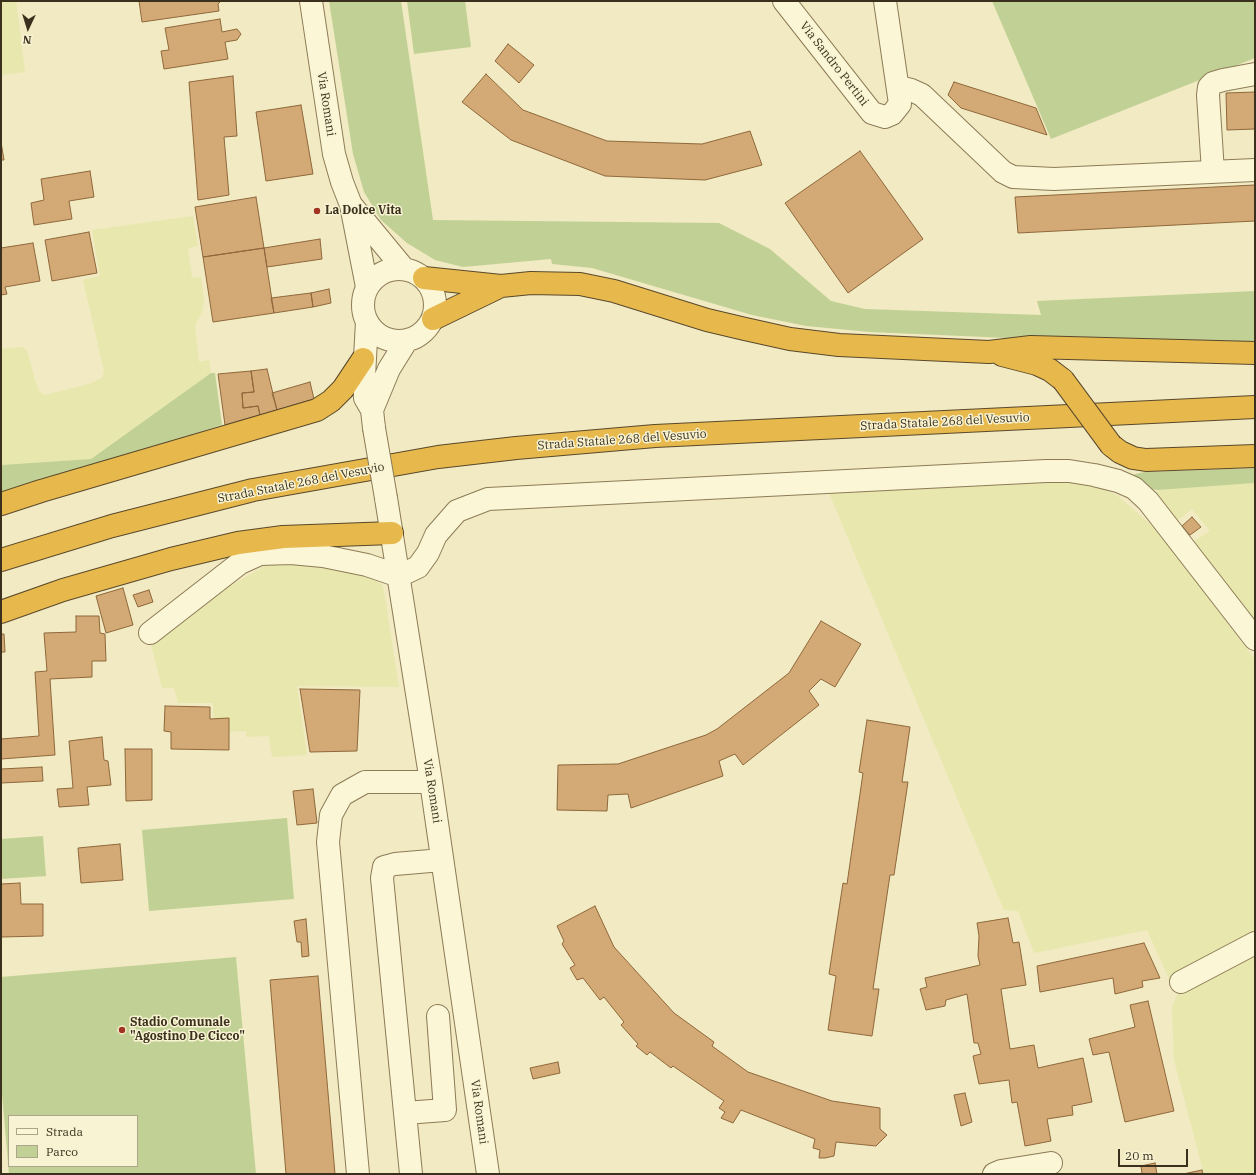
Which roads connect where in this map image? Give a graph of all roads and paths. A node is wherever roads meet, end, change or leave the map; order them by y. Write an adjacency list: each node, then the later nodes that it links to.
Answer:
1 (311, 1): 8 (street, Via Romani)
2 (784, 1): 5 (street, Via Sandro Pertini)
3 (885, 1): 5 (street, Via Sandro Pertini)
4 (1255, 74): 7 (street)
5 (899, 87): 7 (street)
6 (1255, 170): 7 (street)
7 (1213, 172)
8 (351, 205): 9 (street, Via Romani); 12 (street, Via Romani)
9 (404, 269): 10 (street); 12 (street)
10 (424, 278): 11 (highway); 13 (street)
11 (501, 286): 13 (highway); 16 (highway)
12 (367, 287): 14 (street)
13 (433, 319): 15 (street)
14 (367, 321): 15 (street); 18 (street, Via Romani)
15 (407, 340): 20 (street)
16 (990, 352): 17 (highway); 21 (highway, bridge)
17 (1255, 353)
18 (364, 359): 20 (street, Via Romani); 22 (highway)
19 (1255, 407): 24 (highway, Strada Statale 268 del Vesuvio)
20 (373, 419): 23 (street, Via Romani, bridge)
21 (1255, 456)
22 (1, 504)
23 (392, 533): 25 (street, Via Romani); 26 (highway)
24 (1, 560)
25 (399, 576): 27 (street); 28 (street); 29 (street, Via Romani)
26 (1, 612)
27 (150, 633)
28 (1255, 640)
29 (431, 782): 30 (street, Via Romani); 36 (street)
30 (442, 860): 34 (street); 38 (street, Via Romani)
31 (1255, 943): 32 (street)
32 (1181, 982)
33 (438, 1016): 34 (street)
34 (405, 1113): 37 (street)
35 (1051, 1163): 39 (street)
36 (358, 1174)
37 (411, 1174)
38 (488, 1174)
39 (994, 1174)

